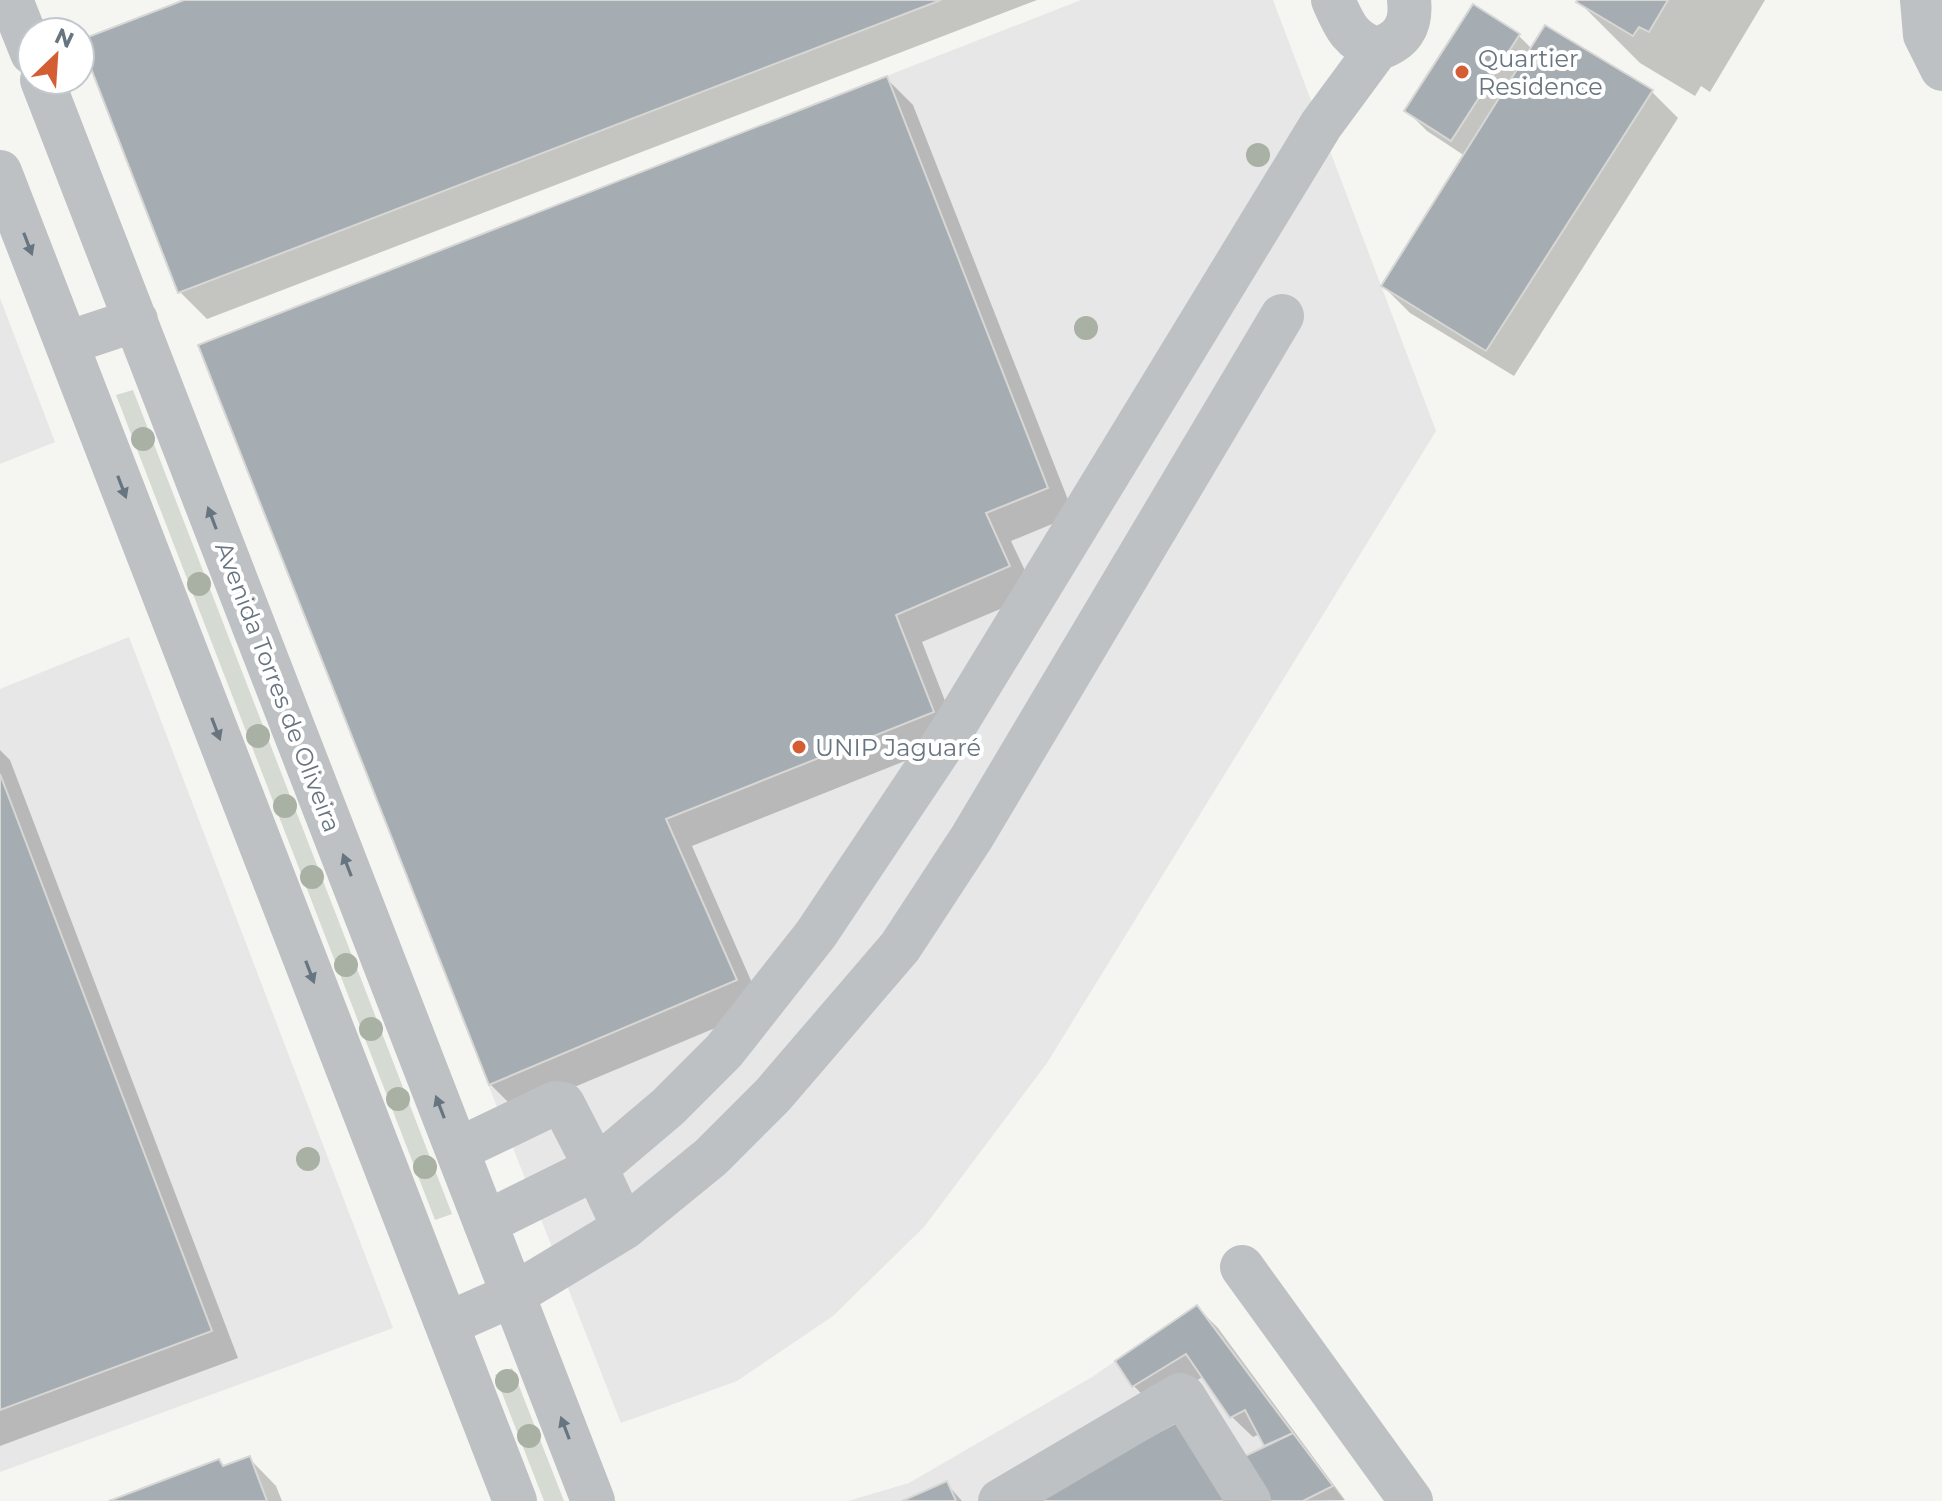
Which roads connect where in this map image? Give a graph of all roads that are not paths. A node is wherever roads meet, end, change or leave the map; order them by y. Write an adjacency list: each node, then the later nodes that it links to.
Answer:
1 (1333, 0): 4 (street)
2 (1922, 0): 5 (street)
3 (1414, 5): 4 (street)
4 (1377, 49): 12 (street)
5 (1942, 69)
6 (48, 96): 9 (street, Avenida Torres de Oliveira)
7 (0, 172): 10 (street, one-way to 10)
8 (1282, 316): 14 (street)
9 (136, 320): 10 (street); 11 (street, Avenida Torres de Oliveira, one-way to 9)
10 (67, 343): 17 (street, one-way to 17)
11 (457, 1150): 12 (street); 13 (street, Avenida Torres de Oliveira)
12 (596, 1168): 13 (street); 14 (street)
13 (485, 1223): 16 (street, Avenida Torres de Oliveira)
14 (624, 1228): 16 (street)
15 (1242, 1267): 22 (street)
16 (513, 1295): 17 (street); 19 (street, Avenida Torres de Oliveira, one-way to 16)
17 (447, 1324): 18 (street)
18 (515, 1501)
19 (593, 1501)
20 (1000, 1501): 21 (street)
21 (1249, 1501)
22 (1411, 1501)

